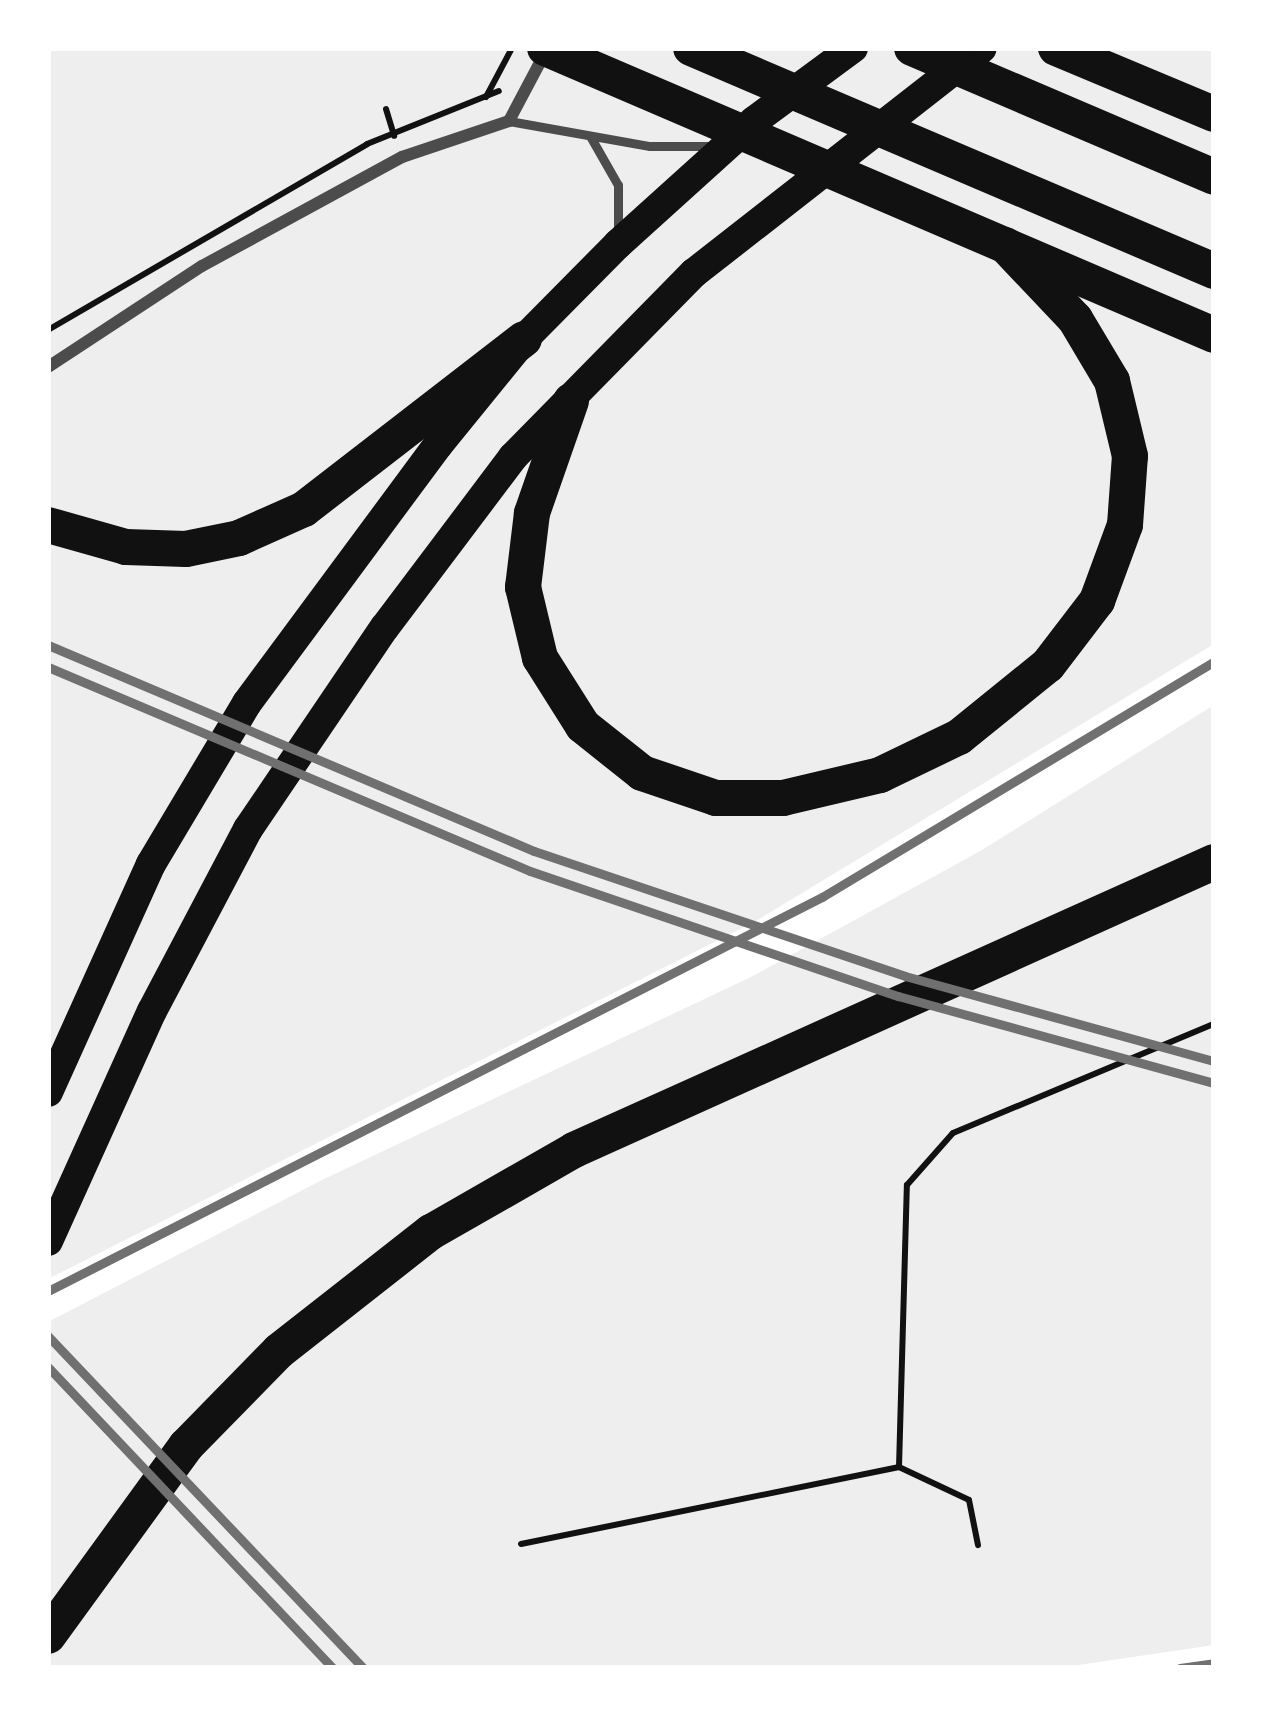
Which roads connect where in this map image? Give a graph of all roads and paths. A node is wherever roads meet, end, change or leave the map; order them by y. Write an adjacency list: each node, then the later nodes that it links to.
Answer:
1 (512, 48): 8 (path)
2 (691, 48): 18 (highway)
3 (854, 48): 13 (highway)
4 (911, 48): 15 (highway)
5 (982, 48): 22 (highway)
6 (1057, 48): 10 (highway)
7 (555, 52): 11 (street); 17 (highway)
8 (484, 100)
9 (386, 109): 14 (path)
10 (1214, 115)
11 (509, 121): 12 (lane); 14 (street)
12 (590, 136): 13 (lane); 16 (lane)
13 (727, 146): 16 (highway)
14 (402, 157): 21 (street)
15 (1214, 177)
16 (617, 244): 20 (highway)
17 (1005, 245): 19 (highway); 22 (highway)
18 (1214, 271)
19 (1214, 335)
20 (524, 339): 23 (highway); 26 (highway)
21 (48, 367)
22 (571, 401): 27 (highway)
23 (48, 525)
24 (1214, 862): 31 (highway)
25 (1214, 1024): 28 (path)
26 (48, 1092)
27 (48, 1240)
28 (899, 1467): 29 (path); 30 (path)
29 (521, 1544)
30 (978, 1545)
31 (48, 1636)

